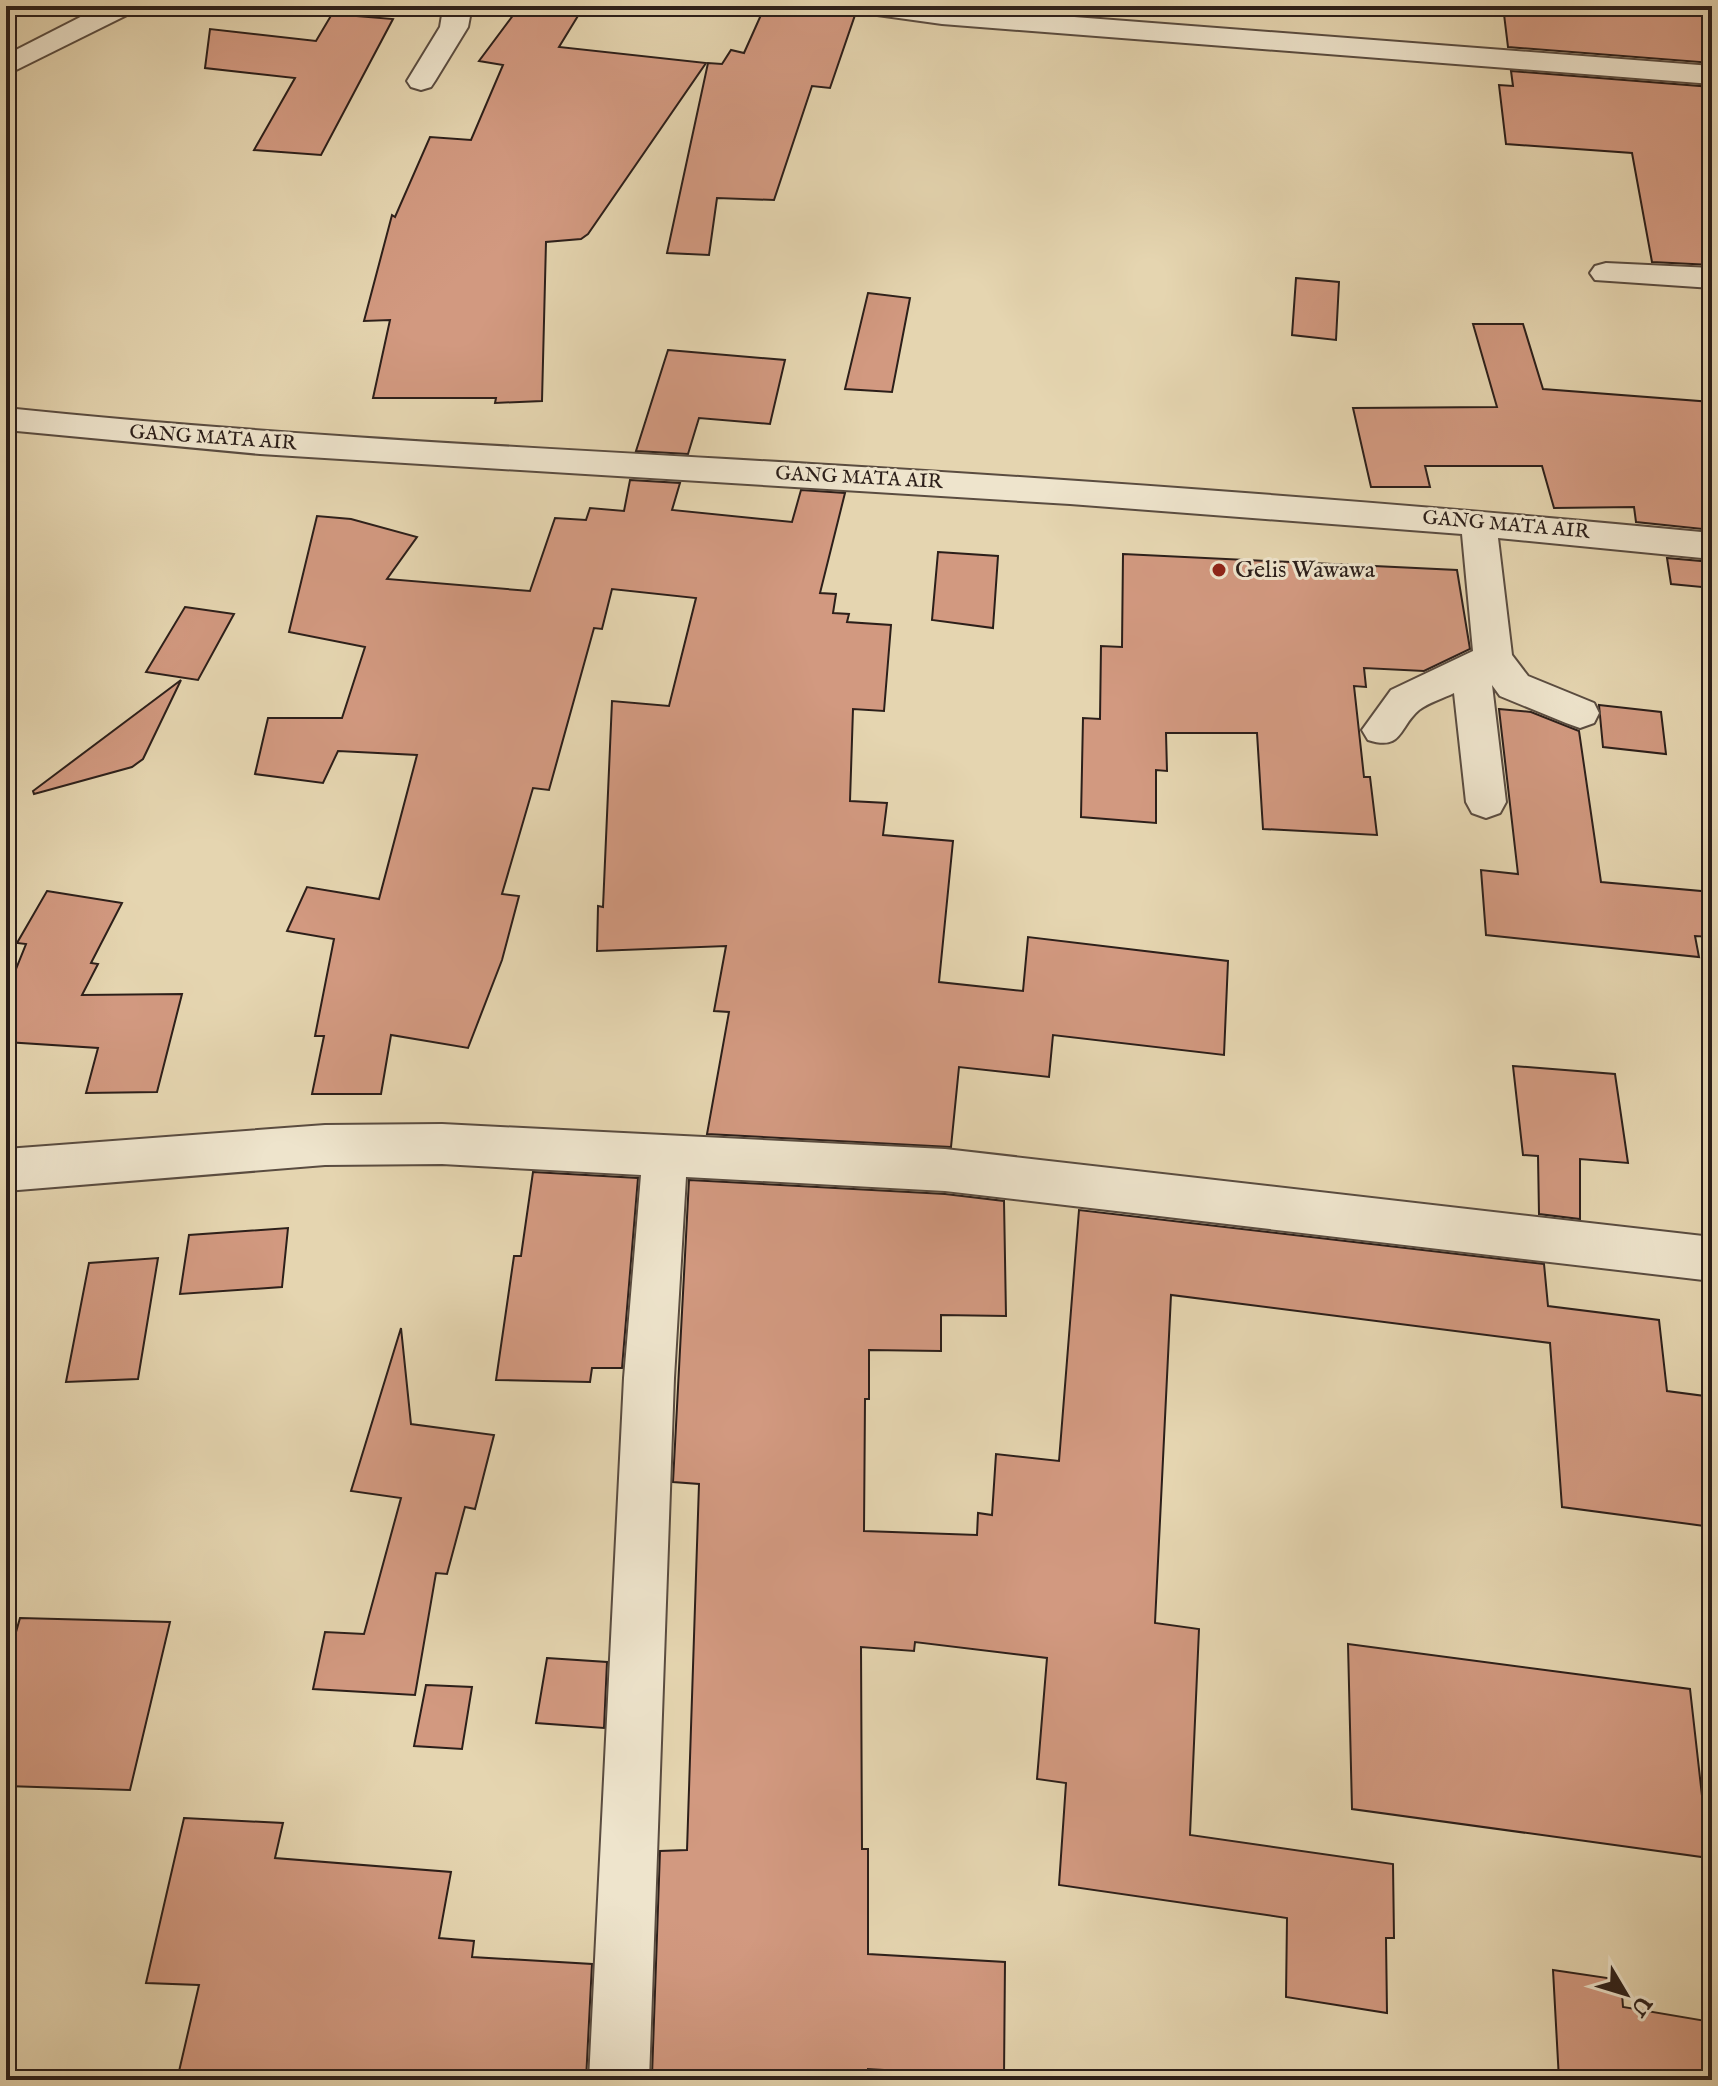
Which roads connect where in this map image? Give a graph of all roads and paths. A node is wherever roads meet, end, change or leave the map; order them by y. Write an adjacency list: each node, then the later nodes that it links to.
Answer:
1 (123, 6): 5 (street)
2 (444, 6): 7 (street)
3 (870, 6): 4 (street)
4 (942, 11): 6 (street)
5 (6, 66)
6 (1712, 75)
7 (421, 81)
8 (1606, 273): 9 (street)
9 (1712, 278)
10 (6, 419): 11 (street, GANG MATA AIR)
11 (1478, 521): 12 (street, GANG MATA AIR); 13 (street)
12 (1712, 546)
13 (1482, 664): 14 (street); 15 (street); 16 (street)
14 (1580, 713)
15 (1382, 730)
16 (1486, 802)
17 (665, 1155): 18 (street); 19 (street); 20 (street)
18 (6, 1170)
19 (1712, 1259)
20 (619, 2080)

